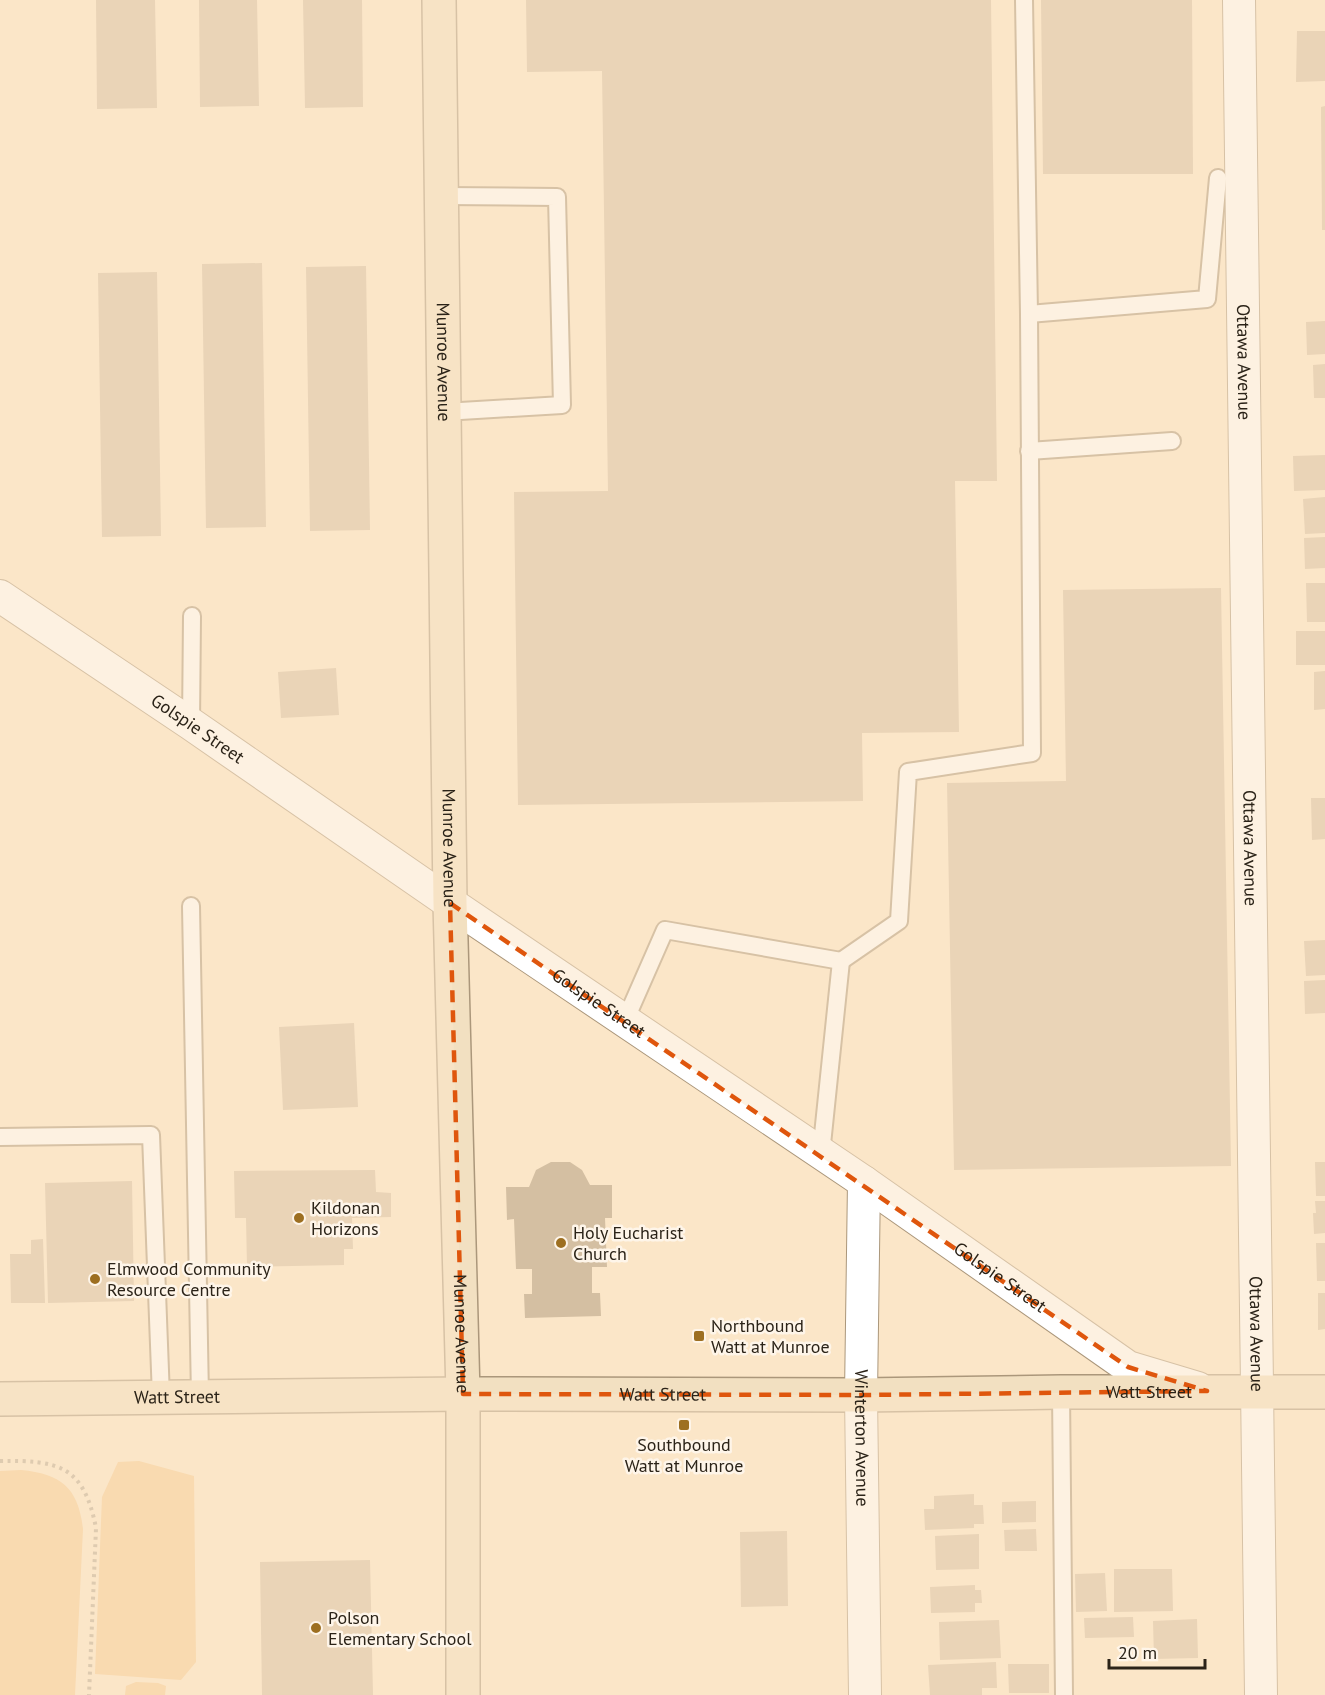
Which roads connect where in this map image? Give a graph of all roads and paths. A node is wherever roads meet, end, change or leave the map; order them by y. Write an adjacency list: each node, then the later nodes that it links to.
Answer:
1 (439, 0): 5 (main road, Munroe Avenue)
2 (1024, 0): 6 (lane)
3 (1239, 0): 22 (street, Ottawa Avenue)
4 (1218, 178): 6 (lane)
5 (442, 196): 7 (main road, Munroe Avenue); 7 (lane)
6 (1029, 314): 9 (lane)
7 (444, 412): 13 (main road, Munroe Avenue)
8 (1172, 441): 9 (lane)
9 (1029, 451): 15 (lane)
10 (0, 596): 12 (street, Golspie Street)
11 (192, 616): 12 (lane)
12 (191, 724): 13 (street, Golspie Street)
13 (450, 903): 16 (street, Golspie Street); 24 (main road, Munroe Avenue)
14 (191, 906): 27 (lane)
15 (841, 961): 16 (lane); 18 (lane)
16 (624, 1021): 18 (street, Golspie Street)
17 (0, 1137): 26 (lane)
18 (821, 1154): 19 (street, Golspie Street)
19 (864, 1182): 20 (street, Golspie Street); 25 (street, Winterton Avenue)
20 (1207, 1391): 21 (main road, Watt Street); 22 (main road, Watt Street)
21 (1061, 1392): 25 (main road, Watt Street); 33 (lane)
22 (1257, 1392): 23 (main road, Watt Street); 34 (street, Ottawa Avenue)
23 (1325, 1392)
24 (463, 1394): 25 (main road, Watt Street); 27 (main road, Watt Street); 31 (main road, Munroe Avenue)
25 (861, 1395): 32 (street, Winterton Avenue)
26 (161, 1397): 27 (main road, Watt Street); 28 (main road, Watt Street)
27 (200, 1397)
28 (0, 1398)
29 (0, 1461): 30 (path)
30 (89, 1695)
31 (463, 1695)
32 (865, 1695)
33 (1064, 1695)
34 (1261, 1695)

